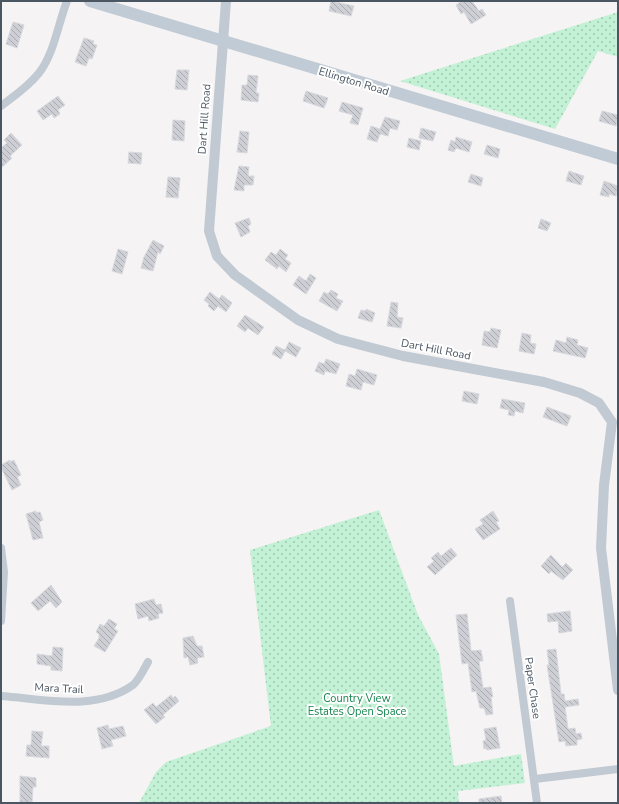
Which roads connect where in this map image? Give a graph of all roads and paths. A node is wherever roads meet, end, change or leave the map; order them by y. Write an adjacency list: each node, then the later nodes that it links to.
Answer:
1 (67, 1): 5 (street)
2 (90, 1): 4 (main road, Ellington Road)
3 (226, 1): 4 (street, Dart Hill Road)
4 (222, 40): 6 (main road, Ellington Road); 7 (street, Dart Hill Road)
5 (1, 106)
6 (618, 159)
7 (613, 413): 12 (street, Dart Hill Road)
8 (1, 548): 10 (street)
9 (510, 601): 15 (street, Paper Chase)
10 (1, 621)
11 (148, 662): 13 (street, Mara Trail)
12 (618, 690)
13 (1, 696)
14 (618, 769): 15 (street)
15 (535, 779): 16 (street, Paper Chase)
16 (537, 803)

